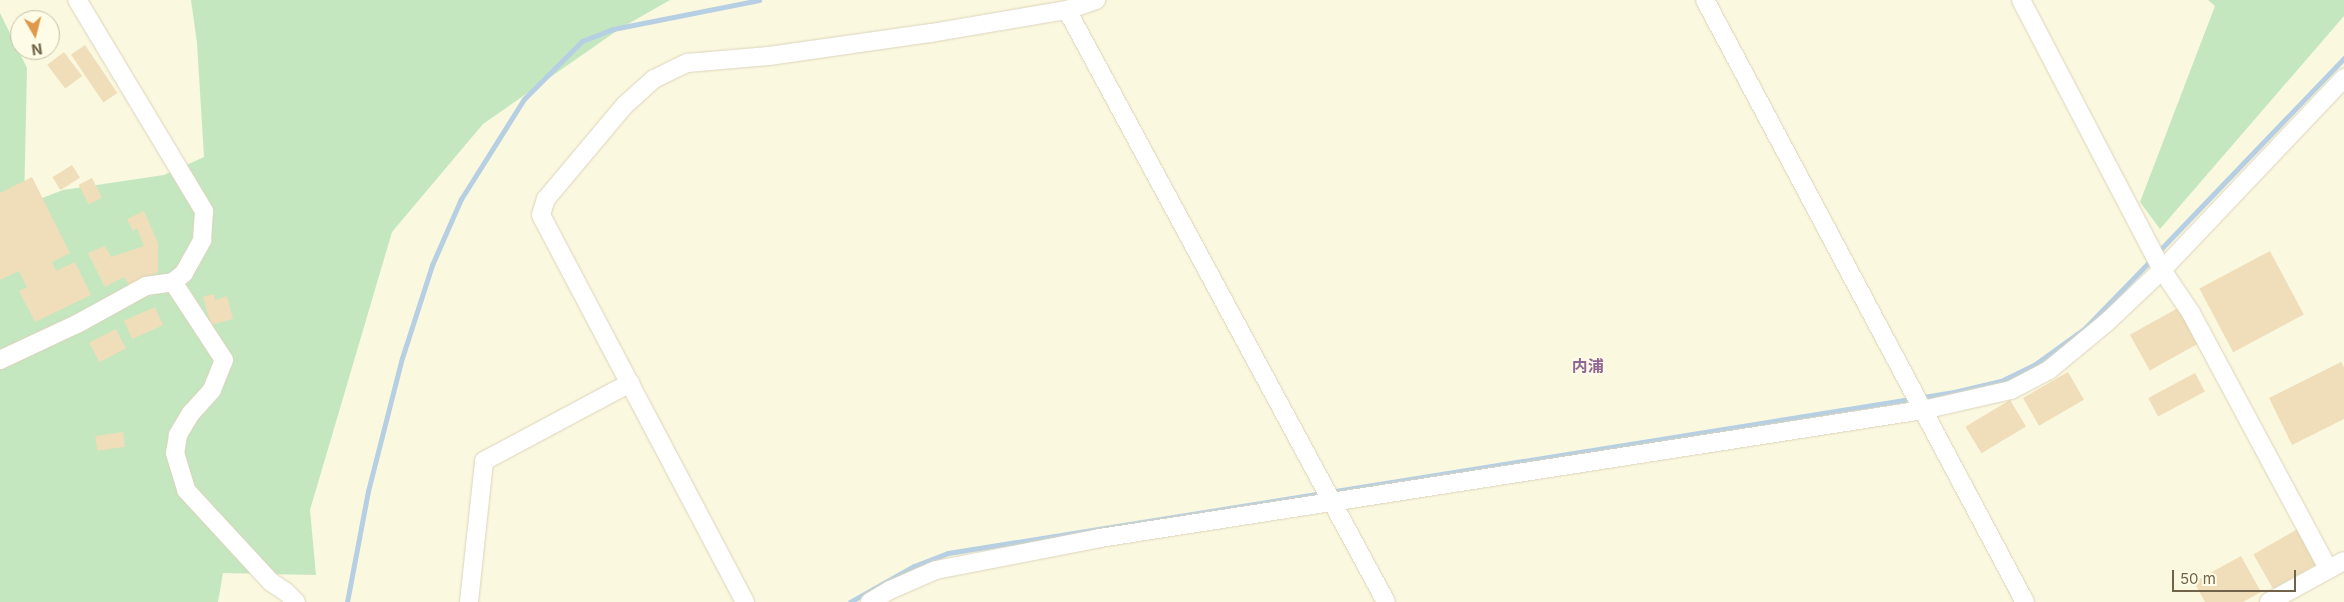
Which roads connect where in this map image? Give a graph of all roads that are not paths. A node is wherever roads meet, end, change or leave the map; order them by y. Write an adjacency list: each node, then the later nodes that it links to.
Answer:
1 (77, 0): 8 (street)
2 (1096, 0): 5 (street)
3 (1705, 0): 11 (street)
4 (2021, 0): 7 (street)
5 (1067, 10): 10 (street); 12 (street)
6 (2344, 78): 7 (street)
7 (2162, 270): 11 (street); 13 (street)
8 (174, 282): 9 (street); 14 (street)
9 (0, 360)
10 (630, 383): 15 (street); 16 (street)
11 (1923, 410): 12 (street); 19 (street)
12 (1332, 502): 17 (street); 18 (street)
13 (2336, 565): 20 (street)
14 (296, 602)
15 (469, 602)
16 (745, 602)
17 (870, 602)
18 (1386, 602)
19 (2025, 602)
20 (2269, 602)

